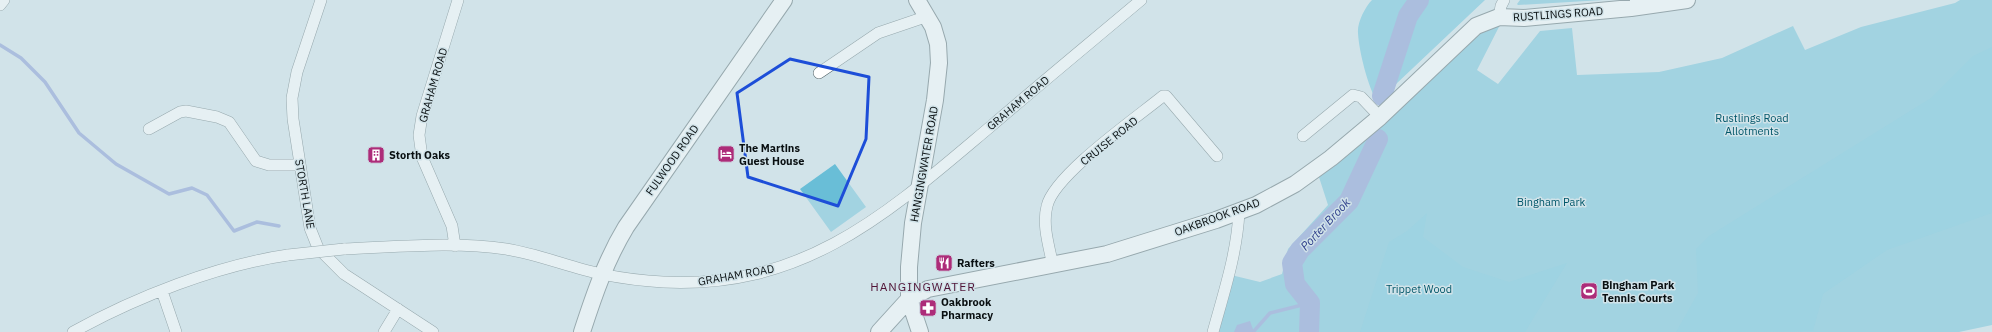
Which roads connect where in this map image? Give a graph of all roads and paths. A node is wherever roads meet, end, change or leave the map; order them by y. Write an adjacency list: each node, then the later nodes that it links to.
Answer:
1 (4, 0): 9 (street)
2 (321, 0): 17 (street, STORTH LANE)
3 (458, 0): 20 (street, GRAHAM ROAD)
4 (784, 0): 22 (street, FULWOOD ROAD)
5 (917, 0): 10 (street, HANGINGWATER ROAD)
6 (1142, 0): 18 (street, GRAHAM ROAD)
7 (1504, 0): 11 (street)
8 (1688, 0): 11 (street, RUSTLINGS ROAD)
9 (0, 5)
10 (928, 16): 12 (street); 18 (street, HANGINGWATER ROAD)
11 (1499, 18): 13 (street, OAKBROOK ROAD)
12 (819, 72)
13 (1380, 117): 15 (street); 19 (street, OAKBROOK ROAD)
14 (149, 129): 17 (street)
15 (1303, 136)
16 (1218, 156): 21 (street, CRUISE ROAD)
17 (300, 165): 25 (street, STORTH LANE)
18 (919, 186): 22 (street, GRAHAM ROAD); 24 (street, HANGINGWATER ROAD)
19 (1239, 212): 21 (street, OAKBROOK ROAD); 33 (street)
20 (455, 246): 22 (street, GRAHAM ROAD); 23 (street, bridge)
21 (1053, 266): 24 (street, OAKBROOK ROAD)
22 (601, 274): 30 (street, FULWOOD ROAD)
23 (162, 291): 26 (street); 27 (street)
24 (909, 299): 31 (street, OAKBROOK ROAD); 32 (street, HANGINGWATER ROAD)
25 (398, 309): 28 (street); 29 (street, STORTH LANE)
26 (73, 332)
27 (176, 332)
28 (384, 332)
29 (433, 332)
30 (582, 332)
31 (879, 332)
32 (920, 332)
33 (1213, 332)

